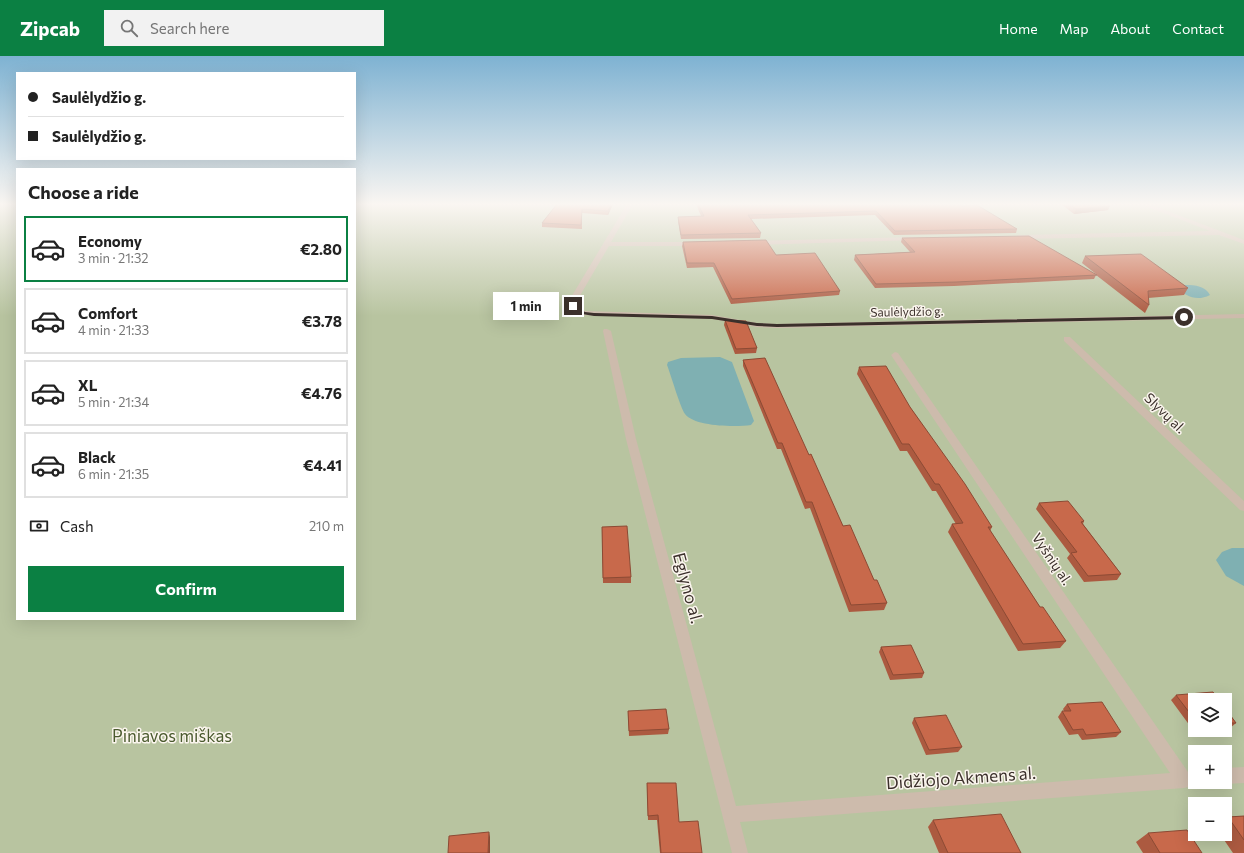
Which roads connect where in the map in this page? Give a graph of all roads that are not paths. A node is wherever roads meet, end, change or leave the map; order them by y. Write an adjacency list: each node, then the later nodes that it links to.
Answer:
1 (609, 241): 4 (street)
2 (828, 241): 3 (street)
3 (749, 243)
4 (607, 244): 5 (street); 6 (street, Saulėlydžio g.)
5 (701, 244)
6 (1244, 316)
7 (607, 331): 15 (street, Eglyno al.)
8 (1068, 339): 10 (street, Slyvų al.)
9 (895, 355): 13 (street, Vyšnių al.)
10 (1244, 507)
11 (1244, 775): 12 (street)
12 (1232, 776)
13 (1188, 778)
14 (1188, 779): 15 (street, Didžiojo Akmens al.)
15 (730, 815): 16 (street, Eglyno al.)
16 (740, 853)

